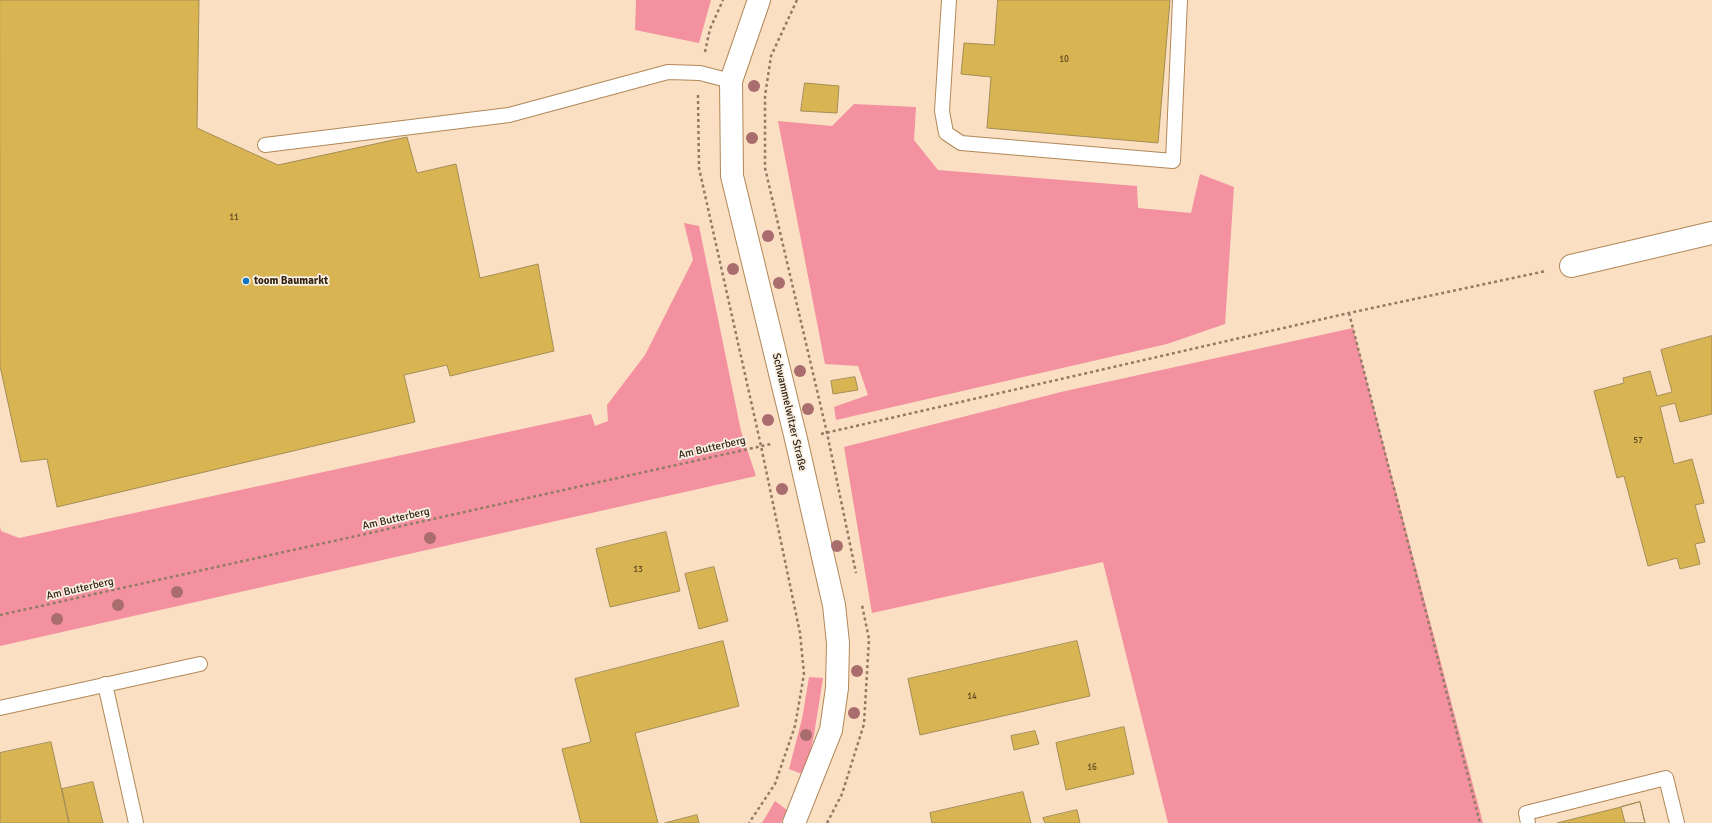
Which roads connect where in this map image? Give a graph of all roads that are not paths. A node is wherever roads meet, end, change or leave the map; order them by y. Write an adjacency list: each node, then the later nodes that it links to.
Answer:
1 (759, 0): 4 (street, Schwammelwitzer Straße)
2 (949, 0): 3 (lane)
3 (1180, 0)
4 (731, 81): 5 (lane); 12 (street, Schwammelwitzer Straße)
5 (265, 145)
6 (1712, 233): 7 (street)
7 (1571, 266)
8 (200, 664): 9 (lane)
9 (104, 684): 10 (lane); 11 (lane)
10 (0, 708)
11 (136, 823)
12 (794, 823)
13 (1528, 823): 14 (lane)
14 (1677, 823)

